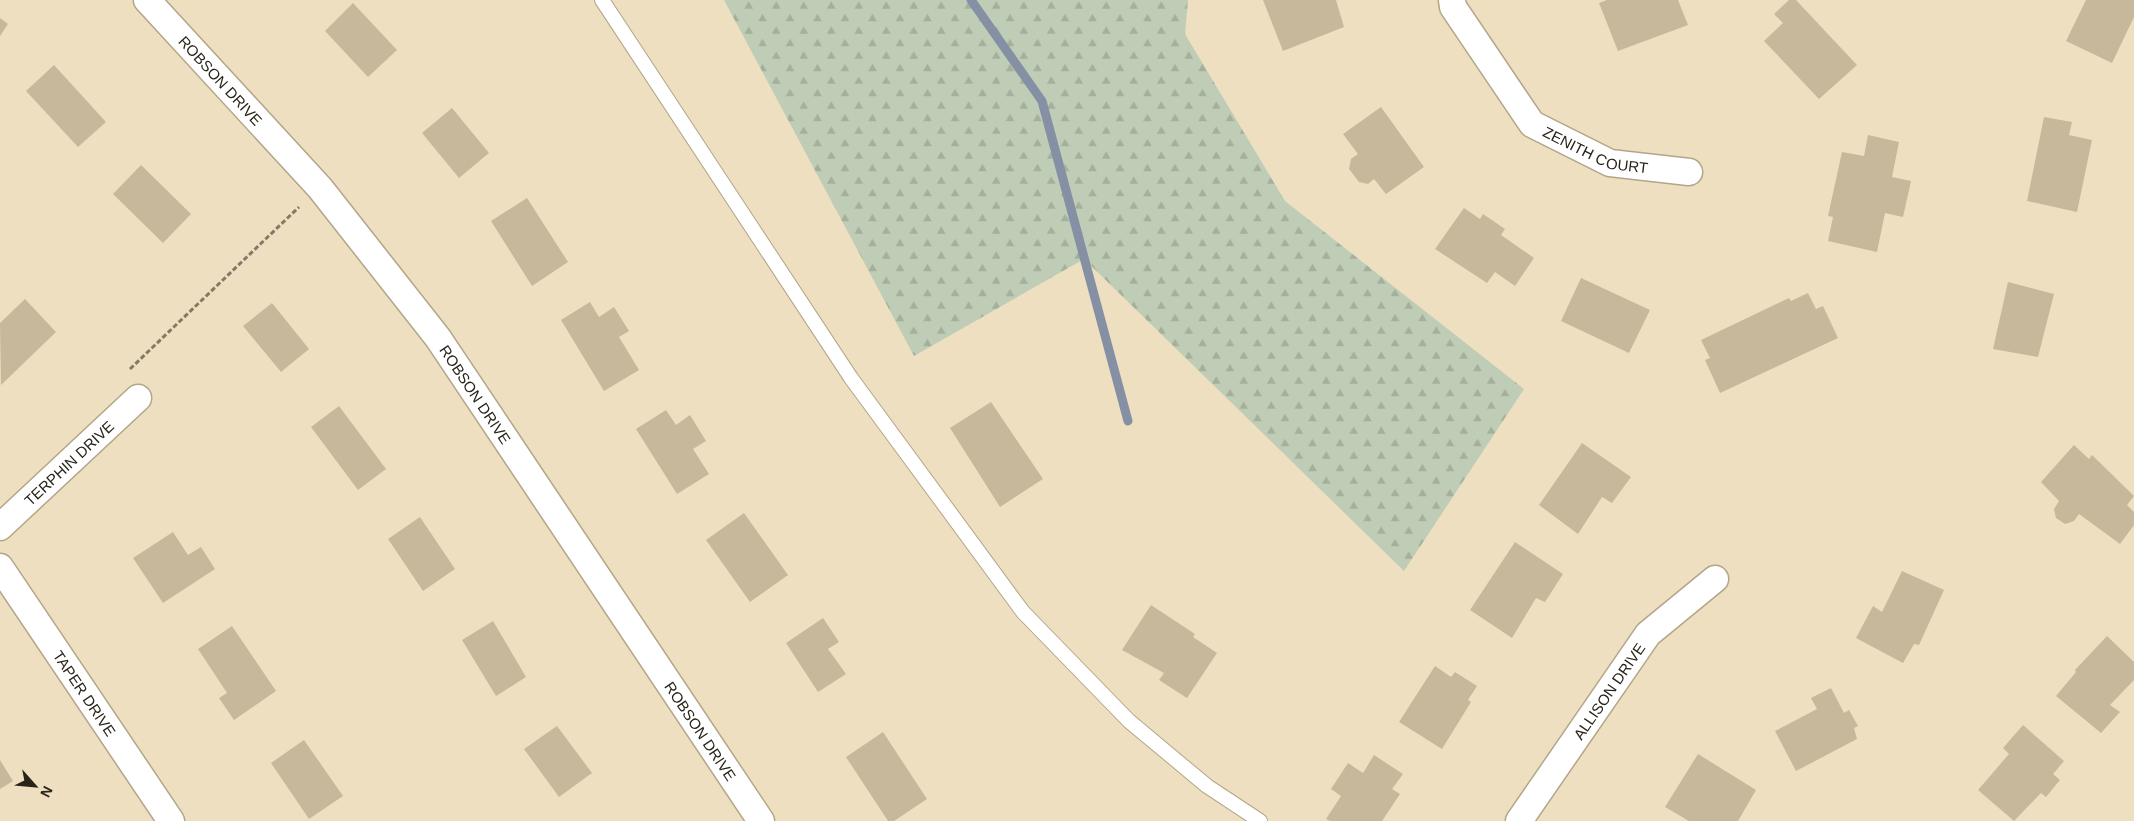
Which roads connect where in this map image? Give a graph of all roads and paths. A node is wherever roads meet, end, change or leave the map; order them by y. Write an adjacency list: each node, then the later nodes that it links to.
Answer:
1 (148, 0): 5 (street, ROBSON DRIVE)
2 (602, 0): 12 (lane)
3 (1452, 0): 4 (street, ZENITH COURT)
4 (1689, 172)
5 (320, 188): 6 (path); 11 (street, ROBSON DRIVE)
6 (138, 398): 7 (street, TERPHIN DRIVE)
7 (0, 527)
8 (0, 567): 10 (street, TAPER DRIVE)
9 (1715, 579): 13 (street, ALLISON DRIVE)
10 (171, 821)
11 (761, 821)
12 (1260, 821)
13 (1519, 821)

